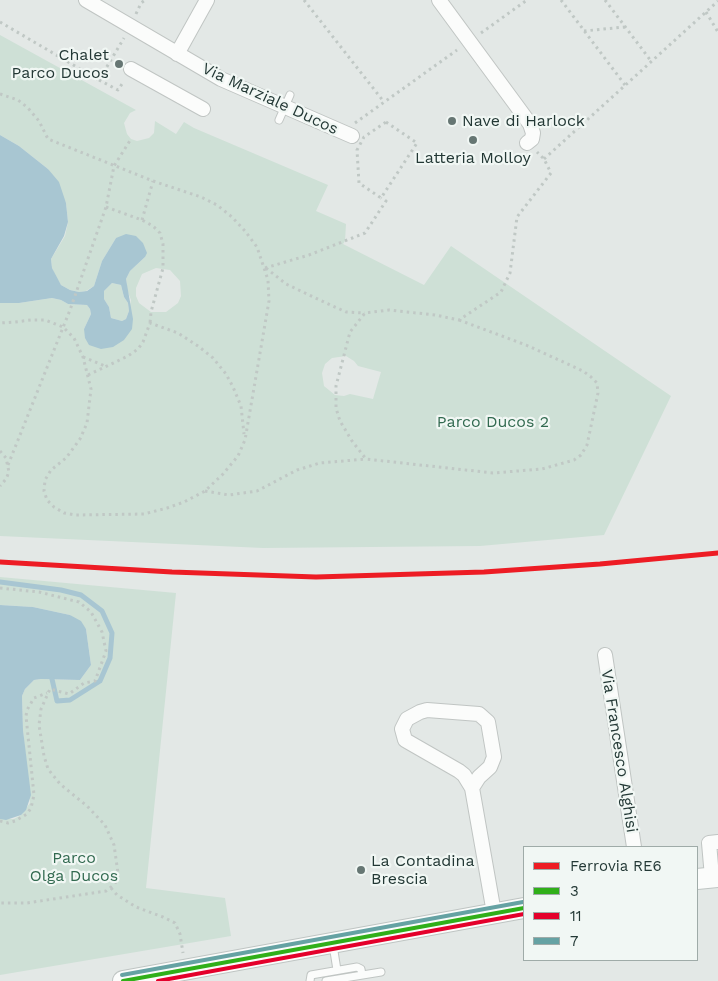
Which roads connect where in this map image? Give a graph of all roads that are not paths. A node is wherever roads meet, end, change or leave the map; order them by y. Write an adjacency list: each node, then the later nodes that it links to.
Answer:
1 (86, 0): 4 (street, Via Marziale Ducos)
2 (208, 0): 4 (street)
3 (439, 0): 8 (street)
4 (177, 54): 7 (street, Via Marziale Ducos)
5 (132, 68): 6 (street)
6 (203, 109)
7 (346, 134)
8 (528, 142)
9 (605, 655): 12 (street, Via Francesco Alghisi)
10 (472, 788): 10 (street); 15 (street)
11 (718, 842): 13 (street)
12 (634, 846)
13 (709, 878)
14 (523, 908): 15 (main road)
15 (494, 914): 16 (main road)
16 (333, 942): 17 (lane); 20 (main road)
17 (337, 970): 19 (lane); 21 (lane)
18 (380, 972): 19 (lane)
19 (362, 975): 22 (lane)
20 (124, 981)
21 (310, 981)
22 (326, 981)

